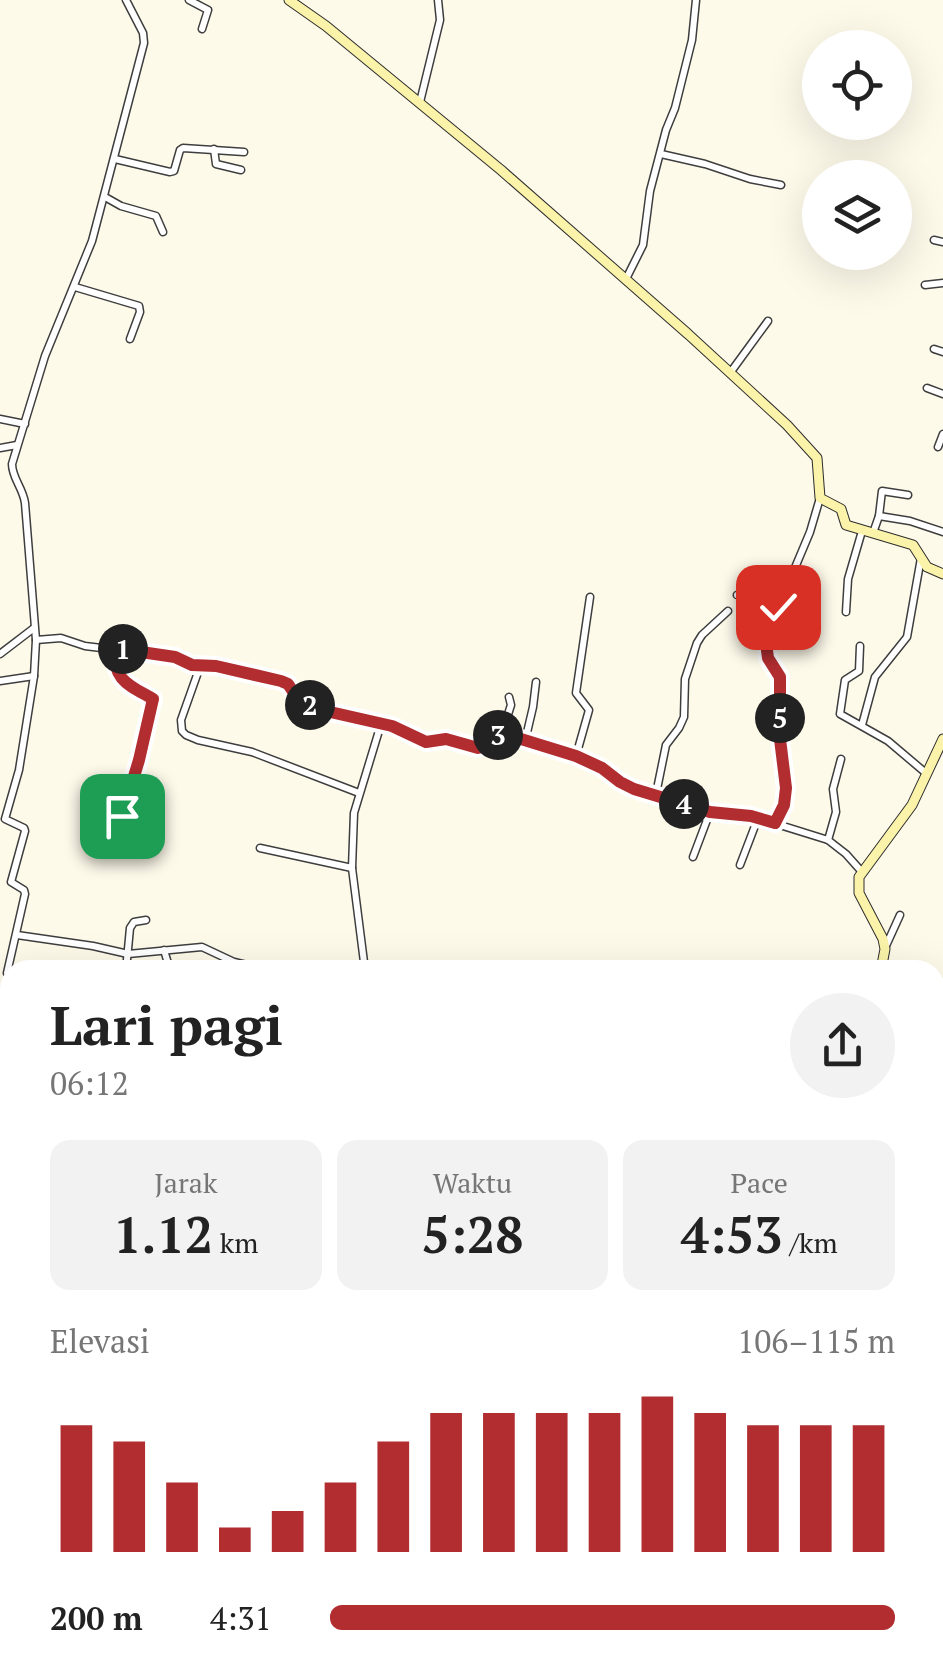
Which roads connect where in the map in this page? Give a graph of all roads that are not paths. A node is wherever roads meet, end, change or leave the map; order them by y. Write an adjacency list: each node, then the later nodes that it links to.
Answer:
1 (126, 0): 12 (street)
2 (188, 0): 6 (street)
3 (289, 0): 8 (street)
4 (438, 0): 8 (street)
5 (696, 0): 11 (street)
6 (205, 4): 7 (street)
7 (202, 29)
8 (420, 102): 17 (street)
9 (214, 150): 10 (street); 12 (street); 13 (street)
10 (244, 152)
11 (661, 154): 14 (street); 17 (street)
12 (114, 159): 15 (street)
13 (242, 170)
14 (781, 185)
15 (105, 197): 16 (street); 20 (street)
16 (163, 232)
17 (626, 279): 25 (street)
18 (943, 283): 19 (street)
19 (925, 285)
20 (74, 287): 22 (street); 29 (street)
21 (768, 321): 25 (street)
22 (130, 339)
23 (934, 349): 24 (street)
24 (943, 352)
25 (730, 372): 35 (street)
26 (928, 388): 27 (street)
27 (943, 394)
28 (0, 419): 29 (street)
29 (24, 424): 31 (street)
30 (943, 434): 32 (street)
31 (17, 445): 33 (street); 46 (street)
32 (938, 447)
33 (0, 448)
34 (908, 495): 36 (street)
35 (820, 498): 37 (street); 43 (street)
36 (880, 516): 37 (street); 38 (street)
37 (868, 532): 39 (street); 45 (street)
38 (943, 532)
39 (921, 558): 40 (street); 54 (street)
40 (943, 574)
41 (737, 594): 43 (street)
42 (590, 597): 63 (street)
43 (781, 601): 73 (street)
44 (728, 611): 68 (street)
45 (846, 612)
46 (34, 628): 47 (street); 50 (street)
47 (36, 640): 49 (street); 53 (street)
48 (860, 646): 52 (street)
49 (114, 648): 51 (street); 70 (street)
50 (0, 654)
51 (192, 665): 58 (street); 67 (street)
52 (858, 671): 54 (street); 59 (street)
53 (34, 676): 55 (street); 72 (street)
54 (875, 677): 59 (street)
55 (0, 681)
56 (536, 682): 62 (street)
57 (509, 696): 60 (street)
58 (381, 724): 60 (street); 67 (street)
59 (862, 725): 66 (street)
60 (502, 734): 62 (street)
61 (943, 738): 64 (street)
62 (525, 740): 63 (street)
63 (576, 756): 68 (street)
64 (940, 759): 66 (street)
65 (841, 760): 74 (street)
66 (926, 774): 79 (street)
67 (359, 793): 78 (street)
68 (656, 794): 69 (street)
69 (710, 812): 71 (street); 76 (street)
70 (122, 816)
71 (758, 818): 73 (street); 77 (street)
72 (2, 820): 82 (street)
73 (775, 823): 74 (street)
74 (828, 840): 79 (street)
75 (260, 848): 78 (street)
76 (693, 857)
77 (740, 865)
78 (352, 868): 90 (street)
79 (862, 872): 83 (street)
80 (900, 915): 83 (street)
81 (146, 920): 85 (street)
82 (17, 935): 85 (street); 86 (street)
83 (885, 949): 91 (street)
84 (164, 950): 85 (street); 88 (street); 89 (street)
85 (128, 954): 87 (street)
86 (10, 960)
87 (127, 960)
88 (167, 960)
89 (230, 960)
90 (364, 960)
91 (883, 960)

